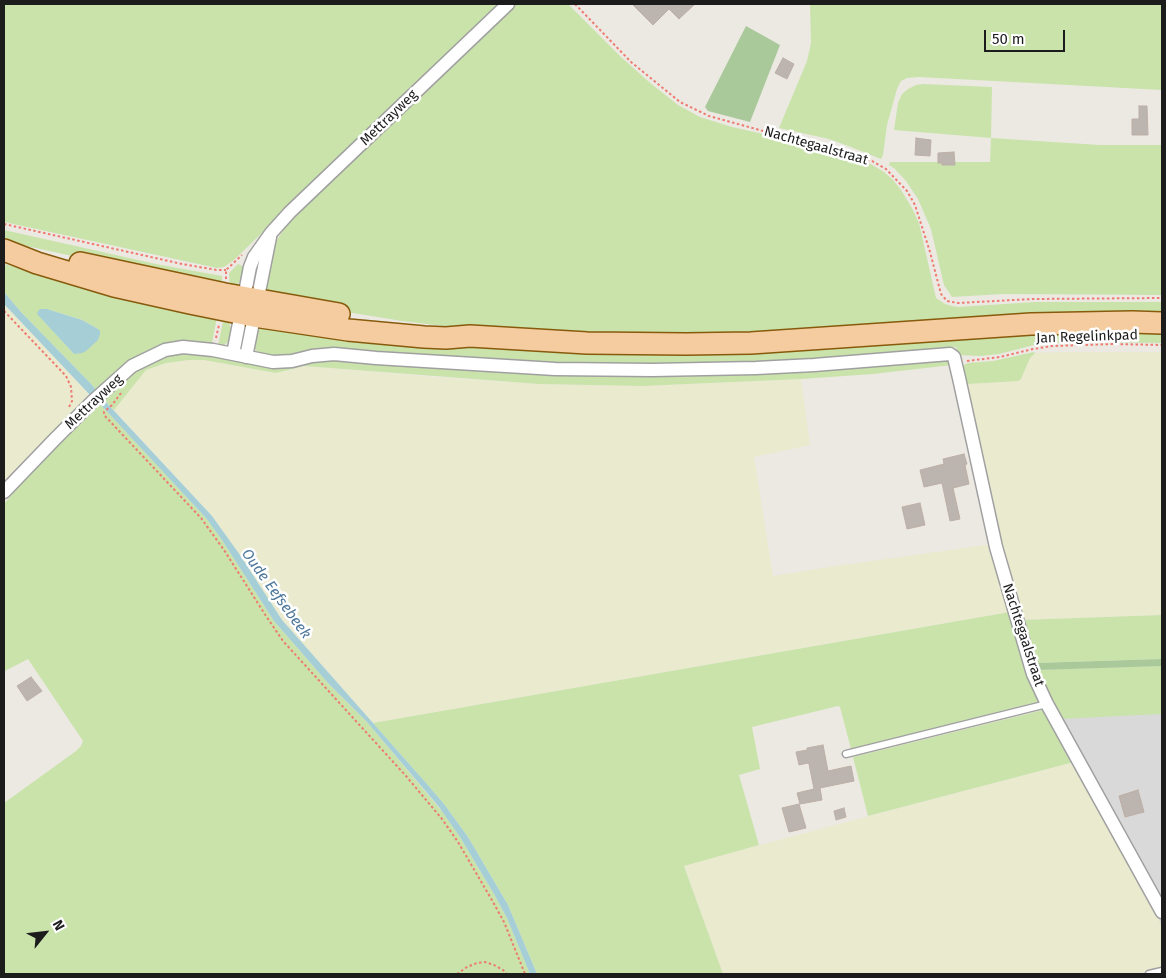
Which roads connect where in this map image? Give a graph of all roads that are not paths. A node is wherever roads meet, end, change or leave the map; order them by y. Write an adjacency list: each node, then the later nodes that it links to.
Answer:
1 (508, 4): 3 (street, Mettrayweg)
2 (5, 251): 3 (main road)
3 (249, 307): 4 (main road); 5 (street, Mettrayweg)
4 (1162, 323)
5 (239, 356): 6 (street, Mettrayweg); 7 (street, Nachtegaalstraat)
6 (4, 492)
7 (1047, 704): 8 (lane); 9 (street, Nachtegaalstraat)
8 (846, 754)
9 (1162, 912)
10 (1162, 971): 11 (lane)
11 (1150, 974)

